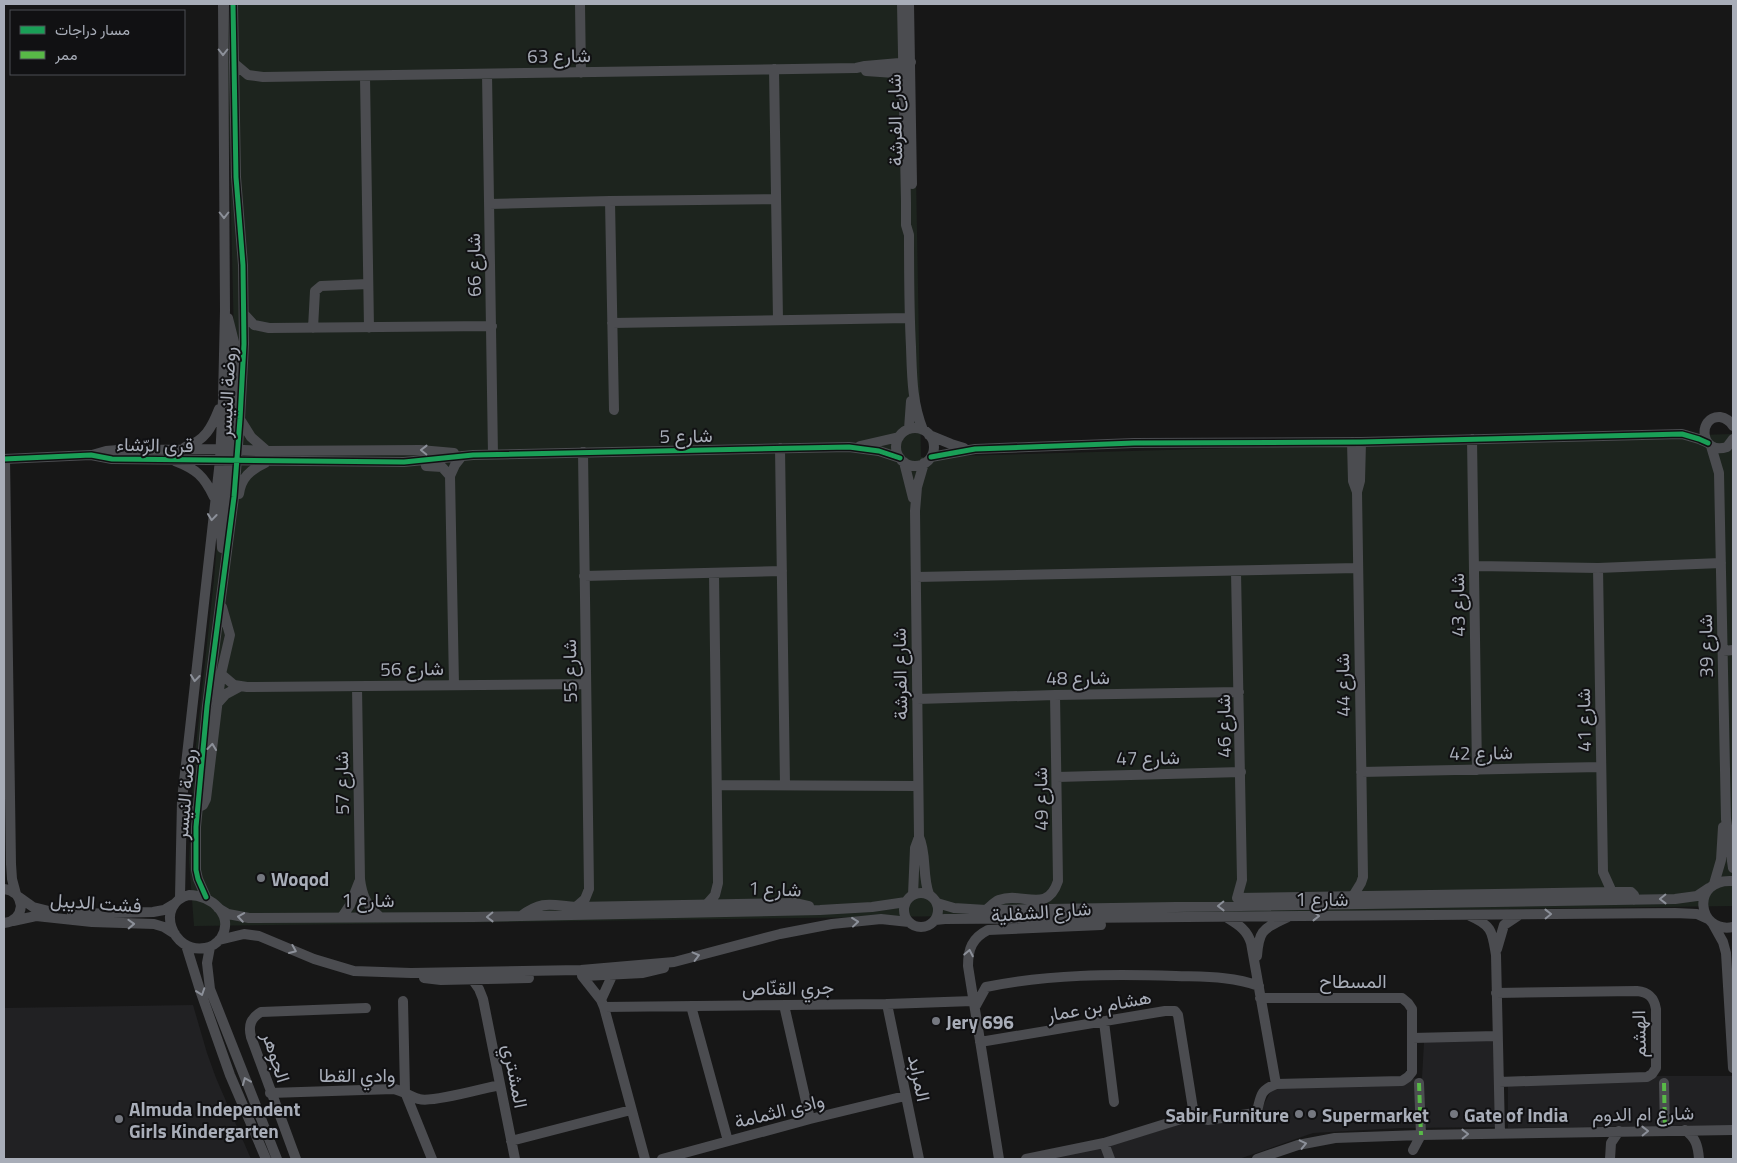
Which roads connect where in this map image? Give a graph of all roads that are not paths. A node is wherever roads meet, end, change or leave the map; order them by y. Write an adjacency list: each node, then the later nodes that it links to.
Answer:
1 (223, 4): 20 (street, روضة النيسر, one-way to 20)
2 (233, 4): 7 (street, روضة النيسر)
3 (580, 4): 10 (street)
4 (902, 4): 6 (street, شارع الفرشة)
5 (909, 4): 6 (street, شارع الفرشة)
6 (907, 62): 8 (street, شارع 63); 12 (street, شارع الفرشة)
7 (235, 64): 13 (street, شارع 63); 15 (street, روضة النيسر)
8 (856, 68): 9 (street, شارع 63); 12 (street, شارع 63)
9 (774, 69): 10 (street, شارع 63); 16 (street)
10 (582, 72): 11 (street, شارع 63)
11 (486, 74): 14 (street, شارع 63); 18 (street, شارع 66)
12 (907, 74): 22 (street, شارع الفرشة)
13 (263, 77): 14 (street, شارع 63); 15 (street, شارع 63)
14 (365, 77): 19 (street)
15 (236, 91): 21 (street, روضة النيسر)
16 (776, 199): 17 (street); 23 (street)
17 (610, 201): 18 (street); 24 (street)
18 (489, 204): 25 (street, شارع 66)
19 (368, 284): 27 (street); 28 (street)
20 (225, 310): 31 (street, روضة النيسر); 46 (street)
21 (244, 314): 26 (street); 29 (street, روضة النيسر)
22 (910, 318): 23 (street); 30 (street, شارع الفرشة)
23 (778, 320): 24 (street)
24 (612, 323): 32 (street)
25 (492, 326): 28 (street); 50 (street, شارع 66)
26 (270, 328): 27 (street); 29 (street)
27 (314, 328): 28 (street)
28 (369, 328)
29 (244, 344): 33 (street, روضة النيسر)
30 (912, 382): 36 (street, شارع الفرشة); 37 (street, شارع الفرشة)
31 (223, 399): 46 (street, روضة النيسر); 49 (street)
32 (614, 410)
33 (240, 419): 46 (street, روضة النيسر); 51 (street)
34 (1706, 426): 35 (street); 38 (street); 43 (street, شارع 39)
35 (1733, 426)
36 (909, 429): 37 (street); 39 (street)
37 (926, 432): 47 (street); 56 (street)
38 (1682, 434): 40 (street); 43 (street)
39 (899, 437): 45 (street, شارع 5); 55 (street)
40 (1472, 439): 41 (street); 64 (street, شارع 43)
41 (1356, 442): 47 (street); 65 (street, شارع 44)
42 (1732, 442): 43 (street); 58 (street, شارع 39)
43 (1710, 445): 58 (street, شارع 39)
44 (780, 448): 45 (street, شارع 5); 48 (street, شارع 5); 67 (street)
45 (849, 448): 55 (street, شارع 5)
46 (229, 449): 49 (street, قرى الرّشاء); 51 (street, قرى الرّشاء); 54 (street, روضة النيسر); 54 (street, روضة النيسر)
47 (975, 449): 56 (street)
48 (583, 452): 50 (street, شارع 5); 70 (street, شارع 55)
49 (167, 454): 53 (street, قرى الرّشاء); 54 (street, قرى الرّشاء); 60 (street)
50 (493, 455): 52 (street, شارع 5)
51 (267, 456): 52 (street, one-way to 51); 54 (street, قرى الرّشاء); 57 (street); 62 (street)
52 (468, 456): 57 (street); 59 (street)
53 (4, 459): 75 (street)
54 (228, 460): 60 (street, روضة النيسر); 62 (street, روضة النيسر)
55 (902, 460): 56 (street); 61 (street, شارع الفرشة)
56 (928, 460): 61 (street, شارع الفرشة)
57 (404, 462): 59 (street)
58 (1720, 473): 63 (street, شارع 39)
59 (450, 476): 78 (street)
60 (214, 497): 119 (street, روضة النيسر, one-way to 119)
61 (915, 511): 71 (street, شارع الفرشة)
62 (225, 560): 72 (street, روضة النيسر)
63 (1721, 563): 66 (street); 74 (street, شارع 39)
64 (1474, 566): 66 (street); 87 (street, شارع 43)
65 (1358, 568): 68 (street); 89 (street, شارع 44)
66 (1598, 568): 86 (street, شارع 41)
67 (782, 572): 69 (street); 92 (street)
68 (1236, 572): 71 (street); 81 (street, شارع 46)
69 (714, 573): 70 (street); 91 (street)
70 (584, 576): 77 (street, شارع 55)
71 (916, 577): 83 (street, شارع الفرشة)
72 (221, 604): 76 (street); 94 (street, روضة النيسر)
73 (1733, 643): 74 (street)
74 (1726, 648): 85 (street, شارع 39)
75 (6, 655): 97 (street)
76 (221, 674): 79 (street); 84 (street)
77 (586, 684): 78 (street, شارع 56); 108 (street, شارع 55)
78 (454, 686): 80 (street, شارع 56)
79 (239, 687): 80 (street, شارع 56); 84 (street)
80 (357, 687): 101 (street, شارع 57)
81 (1239, 692): 82 (street, شارع 48); 88 (street, شارع 46)
82 (1055, 695): 83 (street, شارع 48); 90 (street, شارع 49)
83 (917, 699): 93 (street, شارع الفرشة)
84 (217, 704): 94 (street, one-way to 84)
85 (1729, 766): 95 (street, شارع 39)
86 (1601, 767): 87 (street, شارع 42); 99 (street, شارع 41)
87 (1477, 770): 89 (street, شارع 42)
88 (1241, 772): 90 (street, شارع 47); 102 (street, شارع 46)
89 (1361, 772): 100 (street, شارع 44)
90 (1056, 777): 128 (street, شارع 49)
91 (718, 785): 92 (street); 105 (street)
92 (785, 785): 93 (street)
93 (918, 786): 96 (street, شارع الفرشة)
94 (197, 808): 115 (street, روضة النيسر)
95 (1726, 818): 98 (street, شارع 39); 106 (street, شارع 39)
96 (919, 837): 111 (street, شارع الفرشة); 117 (street, شارع الفرشة)
97 (11, 864): 104 (street); 112 (street)
98 (1733, 868)
99 (1603, 872): 109 (street, شارع 41); 110 (street, شارع 41)
100 (1363, 876): 113 (street, شارع 44); 114 (street, شارع 44)
101 (360, 879): 133 (street, شارع 57); 134 (street, شارع 57)
102 (1242, 880): 116 (street, شارع 46); 118 (street, شارع 46)
103 (1733, 881): 106 (street, شارع 1)
104 (4, 882)
105 (718, 883): 122 (street); 123 (street)
106 (1712, 886): 120 (street, شارع 1, one-way to 120); 138 (street, شارع 39)
107 (4, 889): 112 (street, فشت الديبل)
108 (589, 889): 124 (street); 125 (street)
109 (1595, 892): 110 (street, شارع 1); 113 (street, شارع 1)
110 (1612, 892): 120 (street, شارع 1)
111 (929, 894): 117 (street); 121 (street)
112 (17, 895): 119 (street, فشت الديبل); 139 (street)
113 (1372, 895): 114 (street, شارع 1)
114 (1353, 896): 116 (street, شارع 1)
115 (206, 897): 119 (street); 126 (street)
116 (1251, 897): 118 (street, شارع 1)
117 (909, 898): 127 (street, شارع 1); 140 (street)
118 (1237, 898)
119 (177, 900): 142 (street)
120 (1634, 900): 128 (street, شارع 1, one-way to 128)
121 (937, 903): 128 (street, شارع 1); 137 (street)
122 (707, 904): 123 (street, شارع 1); 124 (street, شارع 1)
123 (729, 904): 127 (street, شارع 1)
124 (602, 906): 125 (street, شارع 1)
125 (576, 907): 131 (street, شارع 1)
126 (218, 908): 133 (street, شارع 1, one-way to 126); 143 (street)
127 (820, 910): 131 (street, شارع 1)
128 (986, 910)
129 (1467, 915): 130 (street, شارع 1); 132 (street, شارع 1, one-way to 129); 147 (street)
130 (1519, 915): 138 (street, شارع 1, one-way to 138); 147 (street)
131 (521, 916): 134 (street, شارع 1, one-way to 134)
132 (1291, 916): 135 (street, شارع 1); 149 (street)
133 (342, 917): 134 (street, شارع 1)
134 (380, 917)
135 (1224, 917): 136 (street, شارع 1); 149 (street)
136 (1186, 918): 137 (street, شارع 1); 163 (street, شارع الشفلية, one-way to 136)
137 (935, 920): 140 (street)
138 (1710, 921): 141 (street, شارع 1); 166 (street, شارع 39)
139 (8, 922): 142 (street, فشت الديبل, one-way to 142)
140 (909, 922): 148 (street, one-way to 140)
141 (1733, 927)
142 (175, 934): 144 (street)
143 (219, 940): 145 (street); 150 (street, one-way to 150)
144 (186, 945): 145 (street); 200 (street, one-way to 200)
145 (210, 947): 201 (street, one-way to 145)
146 (1733, 949): 156 (street)
147 (1496, 955): 157 (street)
148 (674, 962): 150 (street); 152 (street)
149 (1256, 967): 155 (street)
150 (412, 973): 153 (street)
151 (582, 976): 152 (street); 154 (street); 161 (street)
152 (612, 976): 161 (street)
153 (472, 979): 154 (street); 159 (street, المشتري)
154 (495, 979): 159 (street)
155 (1259, 986): 158 (street); 163 (street)
156 (1733, 986)
157 (1496, 993): 169 (street); 173 (street, الهشم)
158 (1260, 998): 170 (street, المسطاح); 177 (street)
159 (483, 999): 176 (street, المشتري)
160 (403, 1001): 178 (street)
161 (602, 1004): 165 (street, جري القنّاص); 182 (street)
162 (887, 1004): 163 (street, جري القنّاص); 164 (street, جري القنّاص); 180 (street, المرابد)
163 (974, 1004): 171 (street, شارع الشفلية)
164 (784, 1005): 165 (street, جري القنّاص); 184 (street)
165 (691, 1006): 195 (street)
166 (1732, 1007): 172 (street, شارع 39)
167 (366, 1008): 179 (street, الجوهر)
168 (1104, 1022): 171 (street, هشام بن عمار); 181 (street); 183 (street, هشام بن عمار)
169 (1498, 1036): 170 (street); 173 (street)
170 (1412, 1038): 177 (street, المسطاح)
171 (980, 1042): 208 (street, شارع الشفلية)
172 (1733, 1068)
173 (1499, 1082): 191 (street)
174 (1664, 1082): 190 (street)
175 (1419, 1083): 192 (street)
176 (500, 1084): 178 (street, وادي القطا); 194 (street, المشتري)
177 (1276, 1084): 183 (street)
178 (405, 1092): 179 (street, وادي القطا); 203 (street)
179 (270, 1094): 202 (street, الجوهر)
180 (905, 1096): 184 (street, وادى الثمامة); 207 (street, المرابد)
181 (1114, 1102)
182 (631, 1110): 194 (street); 205 (street)
183 (1194, 1115): 196 (street)
184 (810, 1119): 195 (street, وادى الثمامة)
185 (1685, 1130): 186 (street, شارع ام الدوم); 190 (street, شارع ام الدوم); 197 (street)
186 (1708, 1130): 187 (street, شارع ام الدوم); 197 (street)
187 (1733, 1130)
188 (1597, 1131): 189 (street, شارع ام الدوم); 191 (street, شارع ام الدوم); 198 (street)
189 (1619, 1131): 190 (street, شارع ام الدوم, one-way to 190); 198 (street)
190 (1666, 1131)
191 (1500, 1133): 192 (street, شارع ام الدوم, one-way to 191)
192 (1421, 1135): 193 (street, شارع ام الدوم); 199 (street)
193 (1399, 1136): 199 (street); 211 (street, شارع ام الدوم, one-way to 193)
194 (511, 1141): 204 (street, المشتري)
195 (728, 1141): 206 (street, وادى الثمامة)
196 (1104, 1143): 209 (street); 210 (street)
197 (1698, 1147): 213 (street)
198 (1610, 1148): 212 (street)
199 (1413, 1154)
200 (266, 1159)
201 (277, 1159)
202 (296, 1159)
203 (432, 1159)
204 (515, 1159)
205 (645, 1159)
206 (662, 1159)
207 (919, 1159)
208 (999, 1159)
209 (1026, 1159)
210 (1110, 1159)
211 (1257, 1159)
212 (1610, 1159)
213 (1700, 1159)

